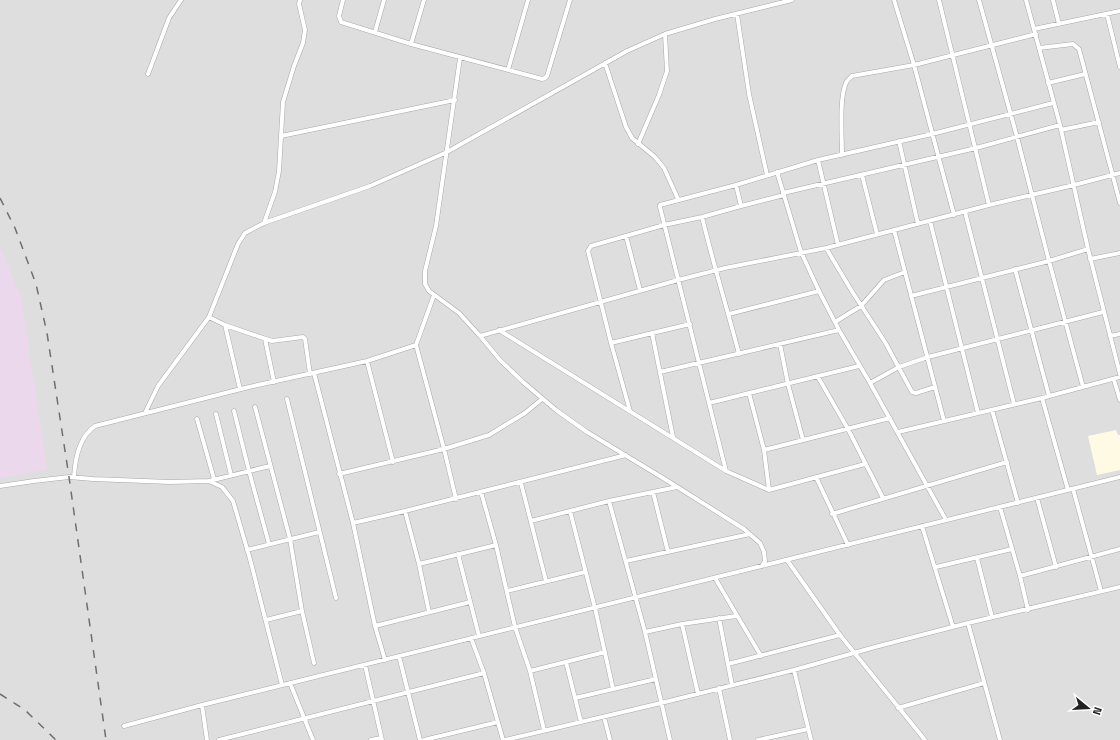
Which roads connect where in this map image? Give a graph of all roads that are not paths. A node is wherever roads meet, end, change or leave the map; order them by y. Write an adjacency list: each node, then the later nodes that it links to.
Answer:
1 (181, 0): 32 (street)
2 (300, 0): 42 (street)
3 (343, 0): 20 (street)
4 (384, 0): 20 (street)
5 (424, 0): 23 (street)
6 (528, 0): 31 (street)
7 (568, 0): 31 (street)
8 (792, 0): 16 (street)
9 (894, 0): 29 (street)
10 (939, 0): 26 (street)
11 (979, 0): 24 (street)
12 (1032, 0): 14 (street)
13 (1053, 0): 18 (street)
14 (1027, 1): 19 (street)
15 (1120, 11): 17 (street)
16 (737, 14): 21 (street); 54 (street)
17 (1107, 14): 18 (street); 30 (street)
18 (1059, 24): 19 (street)
19 (1034, 29): 22 (street)
20 (375, 32): 23 (street)
21 (665, 34): 28 (street); 45 (street)
22 (1036, 34): 24 (street); 25 (street)
23 (411, 44): 27 (street)
24 (991, 45): 26 (street); 37 (street)
25 (1039, 48): 33 (street); 34 (street)
26 (952, 54): 29 (street); 39 (street)
27 (460, 58): 31 (street); 35 (street)
28 (605, 63): 45 (street); 47 (street)
29 (914, 64): 41 (street); 48 (street)
30 (1120, 66)
31 (508, 70)
32 (148, 74)
33 (1086, 74): 34 (street); 38 (street)
34 (1048, 83): 36 (street)
35 (455, 100): 42 (street); 47 (street)
36 (1053, 103): 37 (street); 40 (street)
37 (1010, 113): 39 (street); 43 (street)
38 (1098, 122): 40 (street); 56 (street)
39 (970, 123): 41 (street); 46 (street)
40 (1060, 128): 43 (street); 59 (street)
41 (932, 134): 44 (street); 49 (street)
42 (280, 136): 70 (street)
43 (1017, 137): 46 (street); 61 (street)
44 (899, 142): 48 (street); 51 (street)
45 (638, 144): 62 (street)
46 (976, 148): 49 (street); 64 (street)
47 (447, 152): 70 (street); 91 (street)
48 (842, 155): 50 (street)
49 (938, 157): 51 (street); 67 (street)
50 (818, 160): 52 (street); 58 (street)
51 (904, 165): 55 (street); 71 (street)
52 (778, 172): 54 (street); 60 (street)
53 (1120, 173): 56 (street)
54 (767, 175): 57 (street)
55 (862, 175): 58 (street); 74 (street)
56 (1113, 175): 59 (street); 63 (street)
57 (736, 184): 62 (street); 65 (street)
58 (823, 184): 60 (street); 76 (street)
59 (1074, 185): 61 (street); 78 (street)
60 (784, 194): 65 (street); 79 (street)
61 (1032, 195): 64 (street); 82 (street)
62 (678, 199): 72 (street)
63 (1120, 203)
64 (989, 205): 66 (street)
65 (741, 206): 68 (street)
66 (965, 212): 67 (street); 86 (street)
67 (954, 215): 69 (street)
68 (702, 217): 72 (street); 84 (street)
69 (930, 221): 71 (street); 88 (street)
70 (264, 223): 97 (street)
71 (918, 224): 73 (street)
72 (664, 225): 75 (street); 87 (street)
73 (894, 230): 74 (street); 85 (street)
74 (877, 234): 76 (street)
75 (626, 236): 89 (street); 93 (street)
76 (838, 245): 77 (street)
77 (826, 248): 79 (street); 94 (street)
78 (1088, 249): 81 (street); 82 (street)
79 (801, 252): 84 (street); 90 (street)
80 (1120, 253): 81 (street)
81 (1090, 259): 95 (street)
82 (1049, 261): 83 (street); 99 (street)
83 (1015, 269): 86 (street); 104 (street)
84 (715, 271): 87 (street); 96 (street)
85 (905, 272): 92 (street); 94 (street)
86 (981, 278): 88 (street); 110 (street)
87 (678, 280): 89 (street); 100 (street)
88 (946, 287): 92 (street); 114 (street)
89 (640, 290): 93 (street)
90 (819, 292): 96 (street); 98 (street)
91 (434, 295): 107 (street); 113 (street)
92 (911, 296): 116 (street)
93 (601, 300): 102 (street); 111 (street)
94 (861, 306): 98 (street); 120 (street)
95 (1103, 312): 99 (street); 108 (street)
96 (729, 314): 115 (street)
97 (209, 317): 101 (street); 146 (street)
98 (835, 322): 103 (street)
99 (1065, 322): 104 (street); 131 (street)
100 (690, 324): 105 (street); 118 (street)
101 (225, 325): 109 (street); 132 (street)
102 (499, 330): 107 (street); 144 (street)
103 (839, 330): 112 (street); 119 (street)
104 (1031, 331): 110 (street); 134 (street)
105 (652, 333): 111 (street); 121 (street)
106 (1120, 334): 108 (street)
107 (480, 336): 137 (street)
108 (1110, 336): 123 (street)
109 (265, 339): 122 (street); 127 (street)
110 (998, 340): 114 (street); 140 (street)
111 (610, 343): 144 (street)
112 (780, 344): 115 (street); 129 (street)
113 (416, 345): 117 (street); 155 (street)
114 (962, 349): 116 (street); 145 (street)
115 (739, 354): 118 (street)
116 (928, 357): 120 (street); 130 (street)
117 (367, 361): 122 (street); 158 (street)
118 (698, 364): 121 (street); 139 (street)
119 (859, 366): 124 (street); 128 (street)
120 (899, 367): 128 (street); 130 (street)
121 (660, 372): 153 (street)
122 (312, 373): 127 (street); 164 (street)
123 (1120, 374)
124 (818, 377): 129 (street); 151 (street)
125 (1120, 377): 126 (street)
126 (1114, 380): 131 (street); 138 (street)
127 (274, 382): 132 (street)
128 (870, 383): 148 (street)
129 (788, 384): 133 (street); 154 (street)
130 (935, 387): 150 (street)
131 (1083, 387): 134 (street)
132 (240, 389): 146 (street)
133 (748, 393): 139 (street); 156 (street)
134 (1048, 396): 135 (street)
135 (1042, 398): 140 (street); 176 (street)
136 (287, 399): 192 (street)
137 (542, 399): 155 (street); 157 (street)
138 (1120, 400)
139 (709, 403): 163 (street)
140 (1014, 404): 142 (street)
141 (255, 407): 161 (street)
142 (992, 410): 145 (street); 159 (street)
143 (234, 411): 162 (street)
144 (630, 412): 153 (street)
145 (978, 413): 150 (street)
146 (145, 414): 166 (street)
147 (216, 414): 165 (street)
148 (890, 418): 151 (street); 152 (street)
149 (197, 419): 169 (street)
150 (944, 421): 152 (street)
151 (848, 429): 154 (street); 160 (street)
152 (898, 432): 172 (street)
153 (673, 437): 163 (street)
154 (803, 440): 156 (street)
155 (444, 449): 158 (street); 181 (street)
156 (764, 450): 175 (street)
157 (626, 455): 171 (street); 174 (street)
158 (393, 462): 164 (street)
159 (1007, 462): 172 (street); 183 (street)
160 (865, 464): 167 (street); 179 (street)
161 (270, 466): 162 (street); 194 (street)
162 (249, 471): 165 (street); 195 (street)
163 (726, 471): 175 (street)
164 (340, 474): 190 (street)
165 (231, 475): 169 (street)
166 (74, 477): 170 (street); 173 (street)
167 (816, 477): 175 (street); 187 (street)
168 (1120, 477): 176 (street)
169 (214, 480): 170 (street)
170 (209, 481): 200 (street)
171 (521, 483): 177 (street); 189 (street)
172 (927, 485): 179 (street); 188 (street)
173 (0, 486)
174 (677, 487): 178 (street); 193 (street)
175 (769, 490)
176 (1070, 490): 180 (street); 203 (street)
177 (481, 492): 181 (street); 196 (street)
178 (654, 492): 182 (street); 201 (street)
179 (883, 498): 187 (street)
180 (1037, 498): 183 (street); 210 (street)
181 (456, 499): 185 (street)
182 (609, 501): 186 (street); 206 (street)
183 (1018, 503): 184 (street)
184 (1000, 507): 188 (street); 199 (street)
185 (405, 511): 190 (street); 207 (street)
186 (570, 511): 189 (street); 211 (street)
187 (832, 514): 197 (street)
188 (946, 520): 191 (street)
189 (531, 521): 214 (street)
190 (352, 523): 231 (street)
191 (922, 526): 197 (street); 209 (street)
192 (319, 532): 194 (street); 218 (street)
193 (750, 534): 201 (street); 208 (street)
194 (290, 539): 195 (street); 222 (street)
195 (269, 544): 200 (street)
196 (496, 545): 202 (street); 216 (street)
197 (848, 545): 205 (street)
198 (1120, 548): 203 (street)
199 (1012, 549): 204 (street); 212 (street)
200 (247, 550): 228 (street)
201 (668, 552): 206 (street)
202 (458, 554): 207 (street); 220 (street)
203 (1091, 556): 210 (street); 217 (street)
204 (977, 558): 209 (street); 226 (street)
205 (787, 560): 208 (street); 236 (street)
206 (626, 561): 219 (street)
207 (418, 564): 224 (street)
208 (762, 566): 213 (street)
209 (936, 567): 233 (street)
210 (1056, 567): 212 (street)
211 (585, 572): 214 (street); 221 (street)
212 (1020, 576): 223 (street)
213 (715, 578): 219 (street); 225 (street)
214 (546, 581): 216 (street)
215 (1120, 587): 217 (street)
216 (507, 591): 232 (street)
217 (1100, 591): 223 (street)
218 (336, 598)
219 (636, 598): 221 (street); 234 (street)
220 (470, 602): 224 (street); 235 (street)
221 (595, 608): 232 (street); 238 (street)
222 (302, 610): 228 (street); 244 (street)
223 (1028, 610): 226 (street)
224 (429, 612): 231 (street)
225 (736, 616): 227 (street); 241 (street)
226 (992, 617): 229 (street)
227 (719, 618): 230 (street); 245 (street)
228 (266, 620): 253 (street)
229 (968, 623): 233 (street); 252 (street)
230 (682, 624): 234 (street); 258 (street)
231 (375, 626): 242 (street)
232 (516, 627): 235 (street); 248 (street)
233 (953, 627): 239 (street)
234 (645, 632): 250 (street)
235 (479, 636): 237 (street)
236 (840, 636): 239 (street); 241 (street)
237 (471, 638): 240 (street); 249 (street)
238 (605, 652): 243 (street); 256 (street)
239 (855, 652): 247 (street); 263 (street)
240 (399, 656): 242 (street); 257 (street)
241 (761, 656): 245 (street)
242 (385, 660): 246 (street)
243 (566, 662): 248 (street); 259 (street)
244 (314, 663)
245 (728, 664): 254 (street)
246 (364, 665): 251 (street); 260 (street)
247 (794, 670): 254 (street); 269 (street)
248 (530, 671): 270 (street)
249 (484, 673): 257 (street); 266 (street)
250 (656, 679): 256 (street); 261 (street)
251 (290, 683): 253 (street); 265 (street)
252 (984, 683): 263 (street); 285 (street)
253 (282, 685): 262 (street)
254 (732, 685): 255 (street)
255 (719, 688): 258 (street); 281 (street)
256 (613, 689): 259 (street)
257 (409, 692): 260 (street); 276 (street)
258 (698, 694): 261 (street)
259 (575, 698): 267 (street)
260 (373, 701): 265 (street); 271 (street)
261 (661, 703): 264 (street); 280 (street)
262 (202, 705): 268 (street); 272 (street)
263 (898, 708): 284 (street)
264 (604, 717): 267 (street); 279 (street)
265 (305, 719): 273 (street); 274 (street)
266 (498, 722): 277 (street); 278 (street)
267 (581, 722): 270 (street)
268 (124, 726)
269 (808, 729): 282 (street); 283 (street)
270 (544, 730): 278 (street)
271 (382, 739): 275 (street)
272 (208, 740)
273 (219, 740)
274 (314, 740)
275 (371, 740)
276 (420, 740)
277 (424, 740)
278 (504, 740)
279 (610, 740)
280 (670, 740)
281 (730, 740)
282 (758, 740)
283 (811, 740)
284 (925, 740)
285 (1000, 740)

